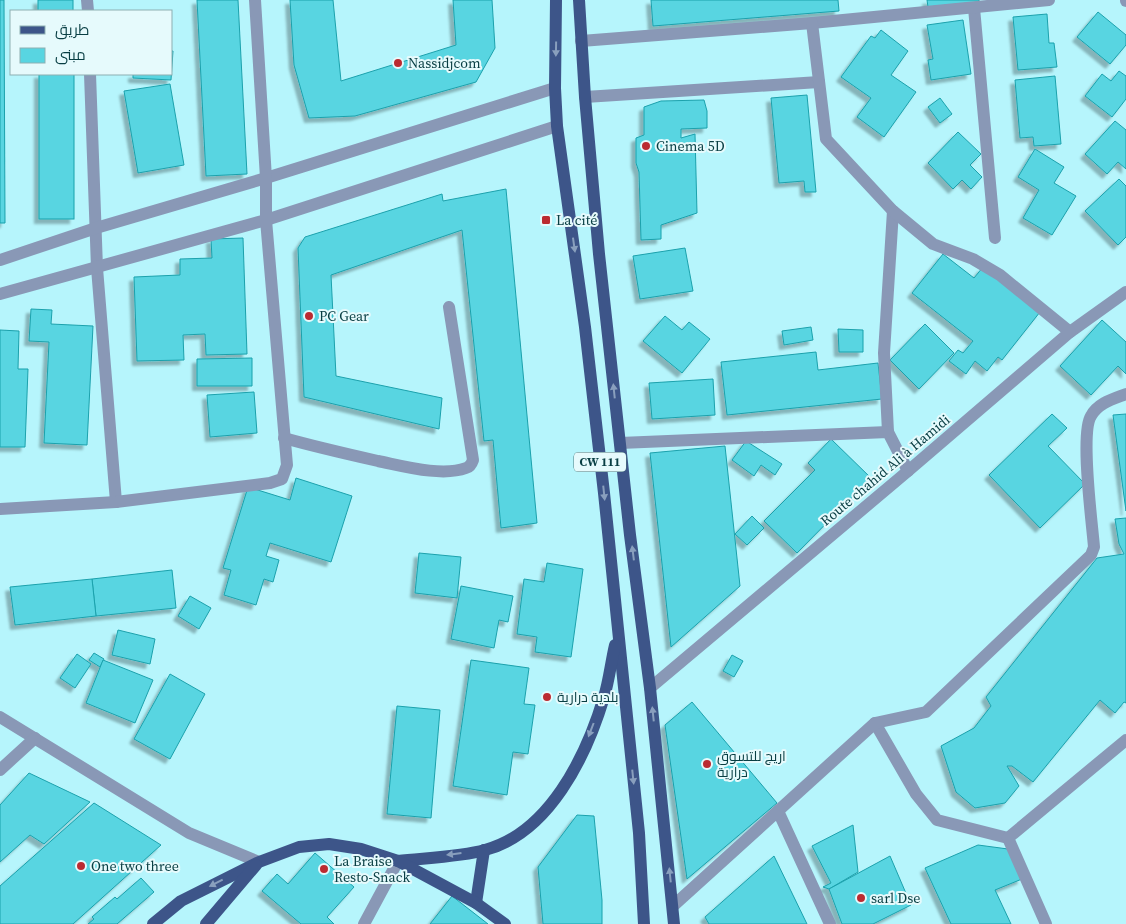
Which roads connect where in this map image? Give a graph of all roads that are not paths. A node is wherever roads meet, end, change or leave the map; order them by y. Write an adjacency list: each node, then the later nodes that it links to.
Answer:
1 (255, 0): 13 (street)
2 (556, 0): 10 (main road, CW 111, one-way to 10)
3 (579, 0): 7 (main road)
4 (1049, 0): 5 (street)
5 (974, 8): 6 (street); 17 (street)
6 (812, 23): 7 (street); 9 (street)
7 (581, 41): 11 (main road)
8 (90, 75): 16 (street)
9 (819, 82): 11 (street); 14 (street)
10 (555, 88): 12 (main road, CW 111); 13 (street)
11 (585, 97): 27 (main road, one-way to 11)
12 (557, 126): 15 (street); 31 (main road, CW 111, one-way to 31)
13 (266, 178): 15 (street); 16 (street)
14 (893, 211): 23 (street); 25 (street)
15 (266, 220): 19 (street); 26 (street)
16 (96, 228): 18 (street); 19 (street)
17 (996, 238)
18 (0, 260)
19 (97, 268): 21 (street); 29 (street)
20 (1126, 292): 23 (street, Route chahid Ali à Hamidi)
21 (0, 294)
22 (449, 307): 26 (street)
23 (1070, 332): 28 (street, Route chahid Ali à Hamidi)
24 (1126, 394): 34 (street)
25 (888, 432): 27 (street); 28 (street)
26 (284, 438): 29 (street)
27 (620, 443): 32 (main road, one-way to 27)
28 (908, 471): 32 (street, Route chahid Ali à Hamidi)
29 (116, 502): 30 (street)
30 (0, 509)
31 (618, 633): 40 (main road, one-way to 40); 49 (main road, CW 111, one-way to 49)
32 (650, 688): 44 (main road, one-way to 32)
33 (0, 717): 35 (street)
34 (875, 723): 38 (street); 39 (street)
35 (34, 738): 37 (street); 42 (street)
36 (1126, 740): 39 (street)
37 (0, 770)
38 (778, 811): 44 (street); 51 (street)
39 (1008, 838): 52 (street)
40 (484, 850): 41 (main road, one-way to 41); 43 (main road)
41 (398, 861): 42 (main road); 43 (main road); 47 (street)
42 (260, 862): 45 (main road, one-way to 45); 46 (main road)
43 (476, 904): 48 (main road)
44 (673, 906): 50 (main road)
45 (153, 924)
46 (206, 924)
47 (364, 924)
48 (505, 924)
49 (644, 924)
50 (674, 924)
51 (830, 924)
52 (1046, 924)

